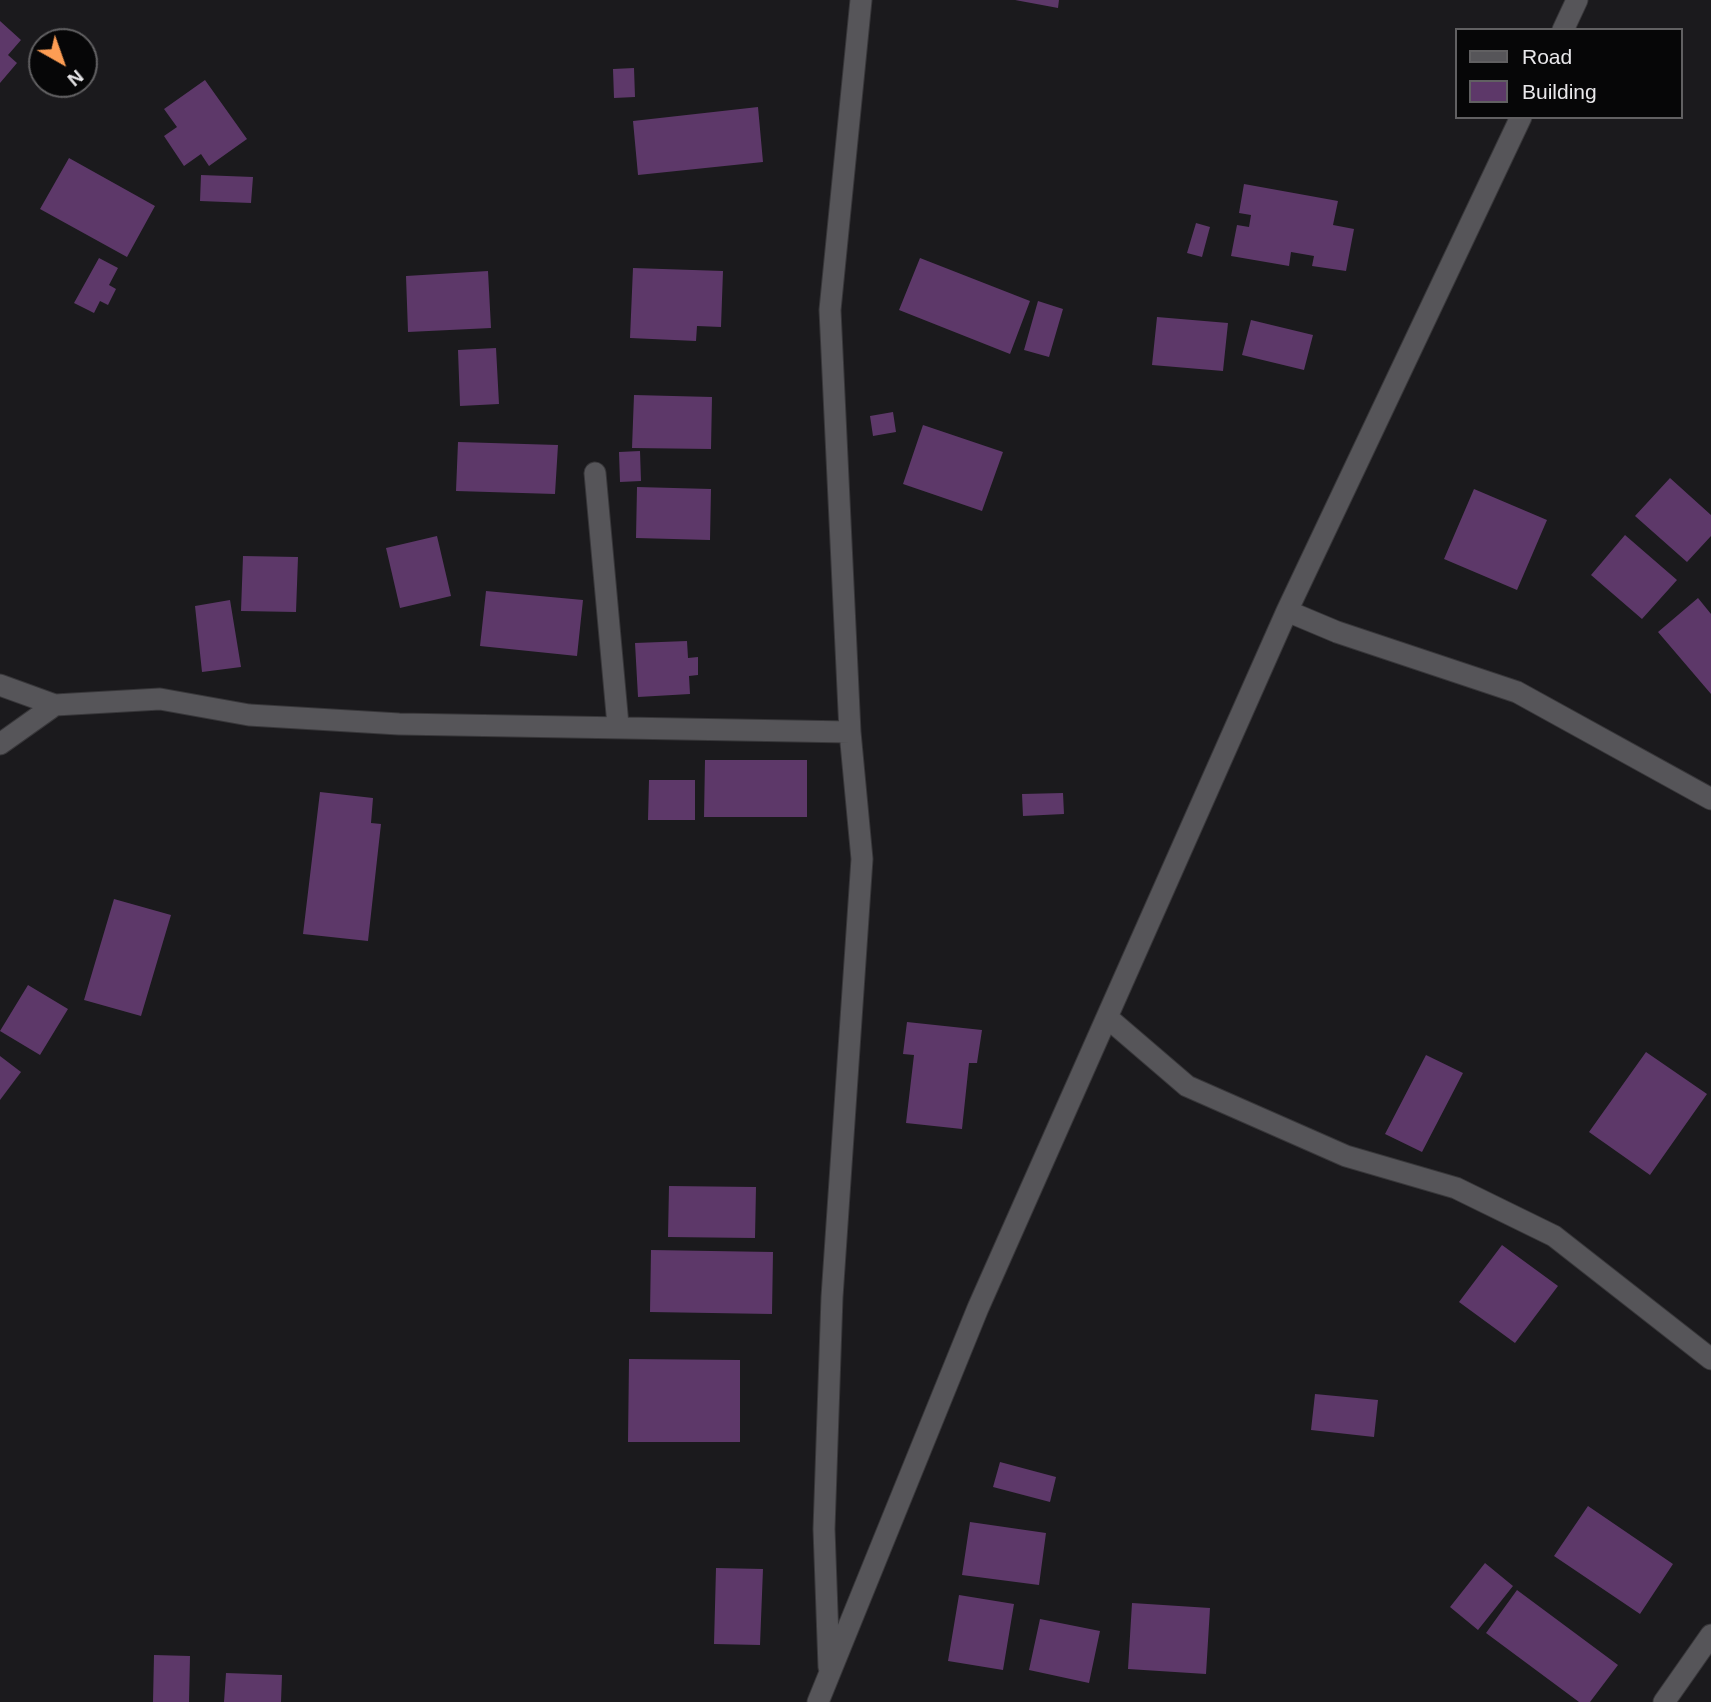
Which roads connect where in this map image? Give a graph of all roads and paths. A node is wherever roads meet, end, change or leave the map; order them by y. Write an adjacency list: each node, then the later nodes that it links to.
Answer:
1 (861, 0): 10 (street)
2 (1577, 0): 3 (street)
3 (1564, 28)
4 (1520, 119): 6 (street)
5 (595, 473): 9 (street)
6 (1287, 611): 12 (street); 13 (street)
7 (0, 685): 8 (street)
8 (55, 705): 9 (street); 11 (street)
9 (618, 725): 10 (street)
10 (850, 732): 16 (street)
11 (0, 744)
12 (1711, 799)
13 (1109, 1019): 14 (street); 16 (street)
14 (1711, 1359)
15 (1711, 1635): 18 (street)
16 (829, 1673): 17 (street)
17 (818, 1702)
18 (1664, 1702)

